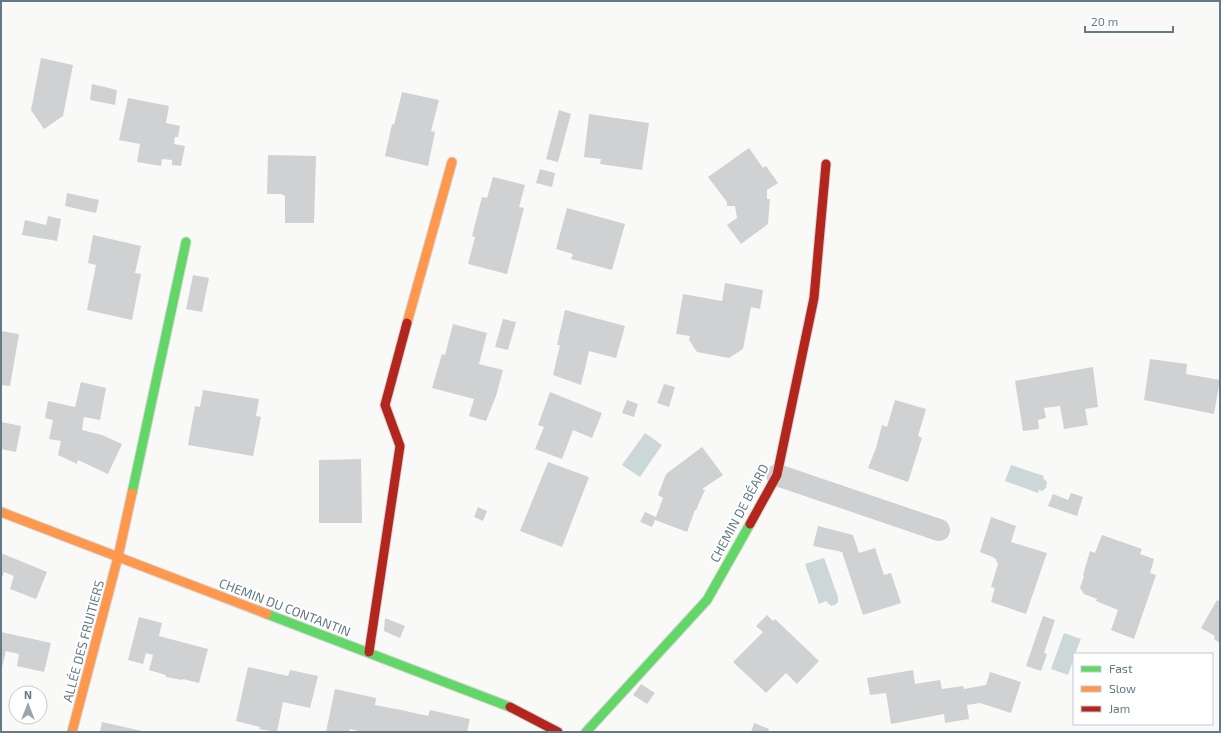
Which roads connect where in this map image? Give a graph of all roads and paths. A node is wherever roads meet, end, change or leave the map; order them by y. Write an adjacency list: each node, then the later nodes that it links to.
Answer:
1 (452, 162): 8 (street)
2 (826, 164): 4 (street, CHEMIN DE BÉARD)
3 (186, 242): 7 (street, ALLÉE DES FRUITIERS)
4 (777, 475): 6 (street); 11 (street, CHEMIN DE BÉARD)
5 (1, 512): 7 (street, CHEMIN DU CONTANTIN)
6 (938, 530)
7 (118, 557): 8 (street, CHEMIN DU CONTANTIN); 9 (street, ALLÉE DES FRUITIERS)
8 (369, 652): 10 (street, CHEMIN DU CONTANTIN)
9 (72, 732)
10 (558, 732)
11 (586, 732)

